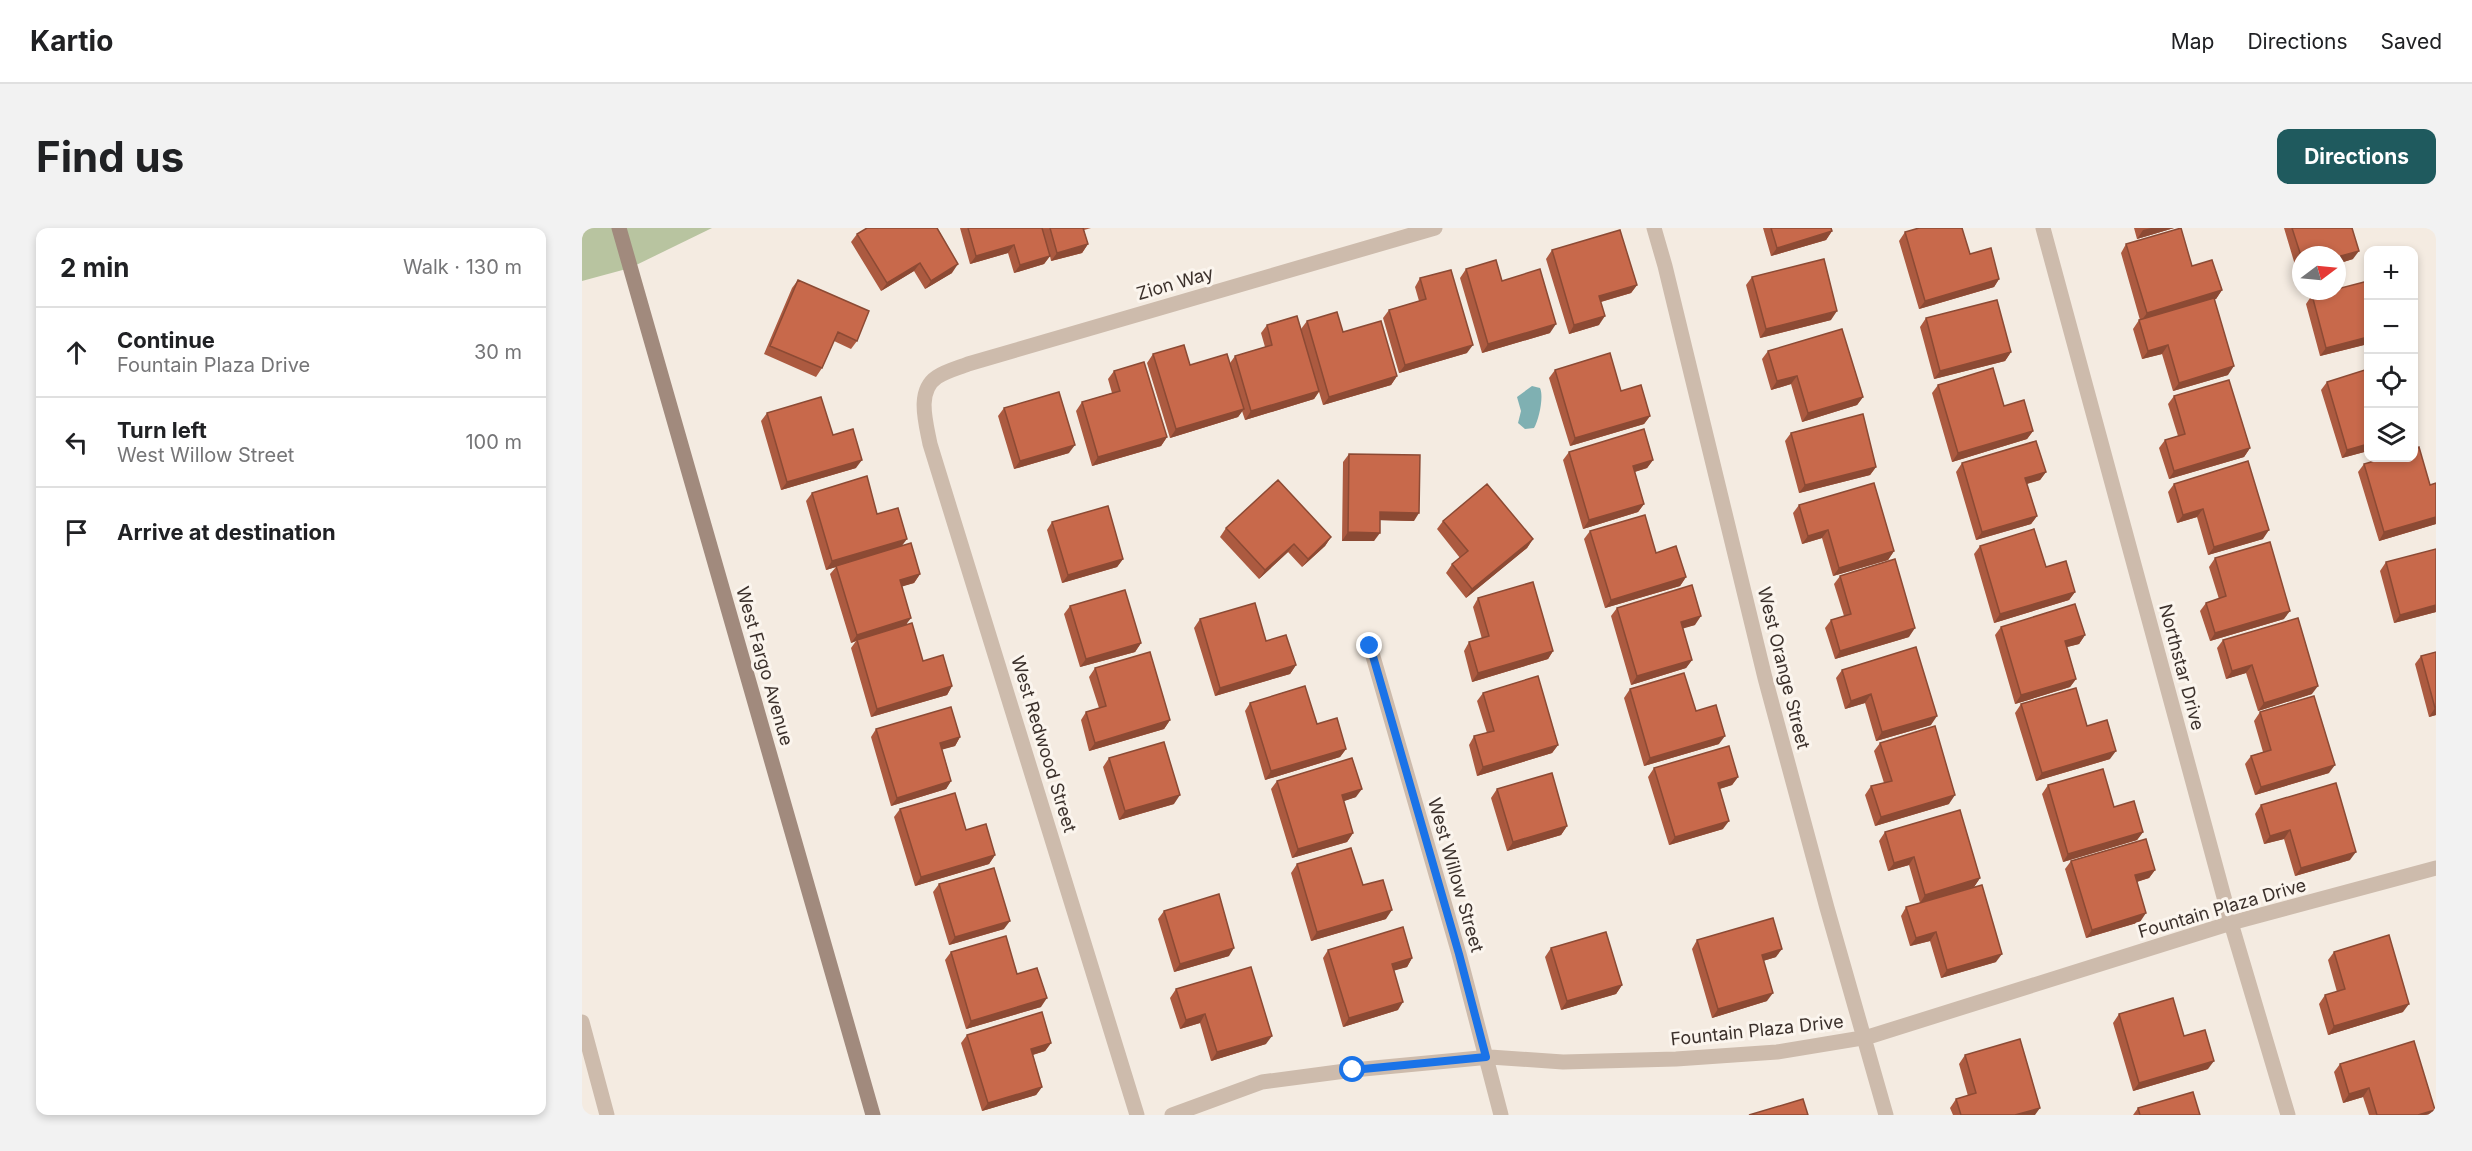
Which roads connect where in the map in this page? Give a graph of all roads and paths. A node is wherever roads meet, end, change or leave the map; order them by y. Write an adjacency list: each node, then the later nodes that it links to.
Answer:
1 (619, 228): 13 (main road, West Fargo Avenue)
2 (1436, 228): 5 (street, Zion Way)
3 (1654, 228): 10 (street, West Orange Street)
4 (2043, 228): 8 (street, Northstar Drive)
5 (930, 384): 14 (street, West Redwood Street)
6 (1370, 646): 11 (street, West Willow Street)
7 (2436, 868): 8 (street, Fountain Plaza Drive)
8 (2231, 923): 10 (street, Fountain Plaza Drive); 18 (street, Northstar Drive)
9 (582, 1022): 12 (street)
10 (1864, 1038): 11 (street, Fountain Plaza Drive); 17 (street, West Orange Street)
11 (1486, 1057): 15 (street, Fountain Plaza Drive); 16 (street, West Willow Street)
12 (607, 1115)
13 (873, 1115)
14 (1137, 1115)
15 (1172, 1115)
16 (1501, 1115)
17 (1886, 1115)
18 (2288, 1115)

